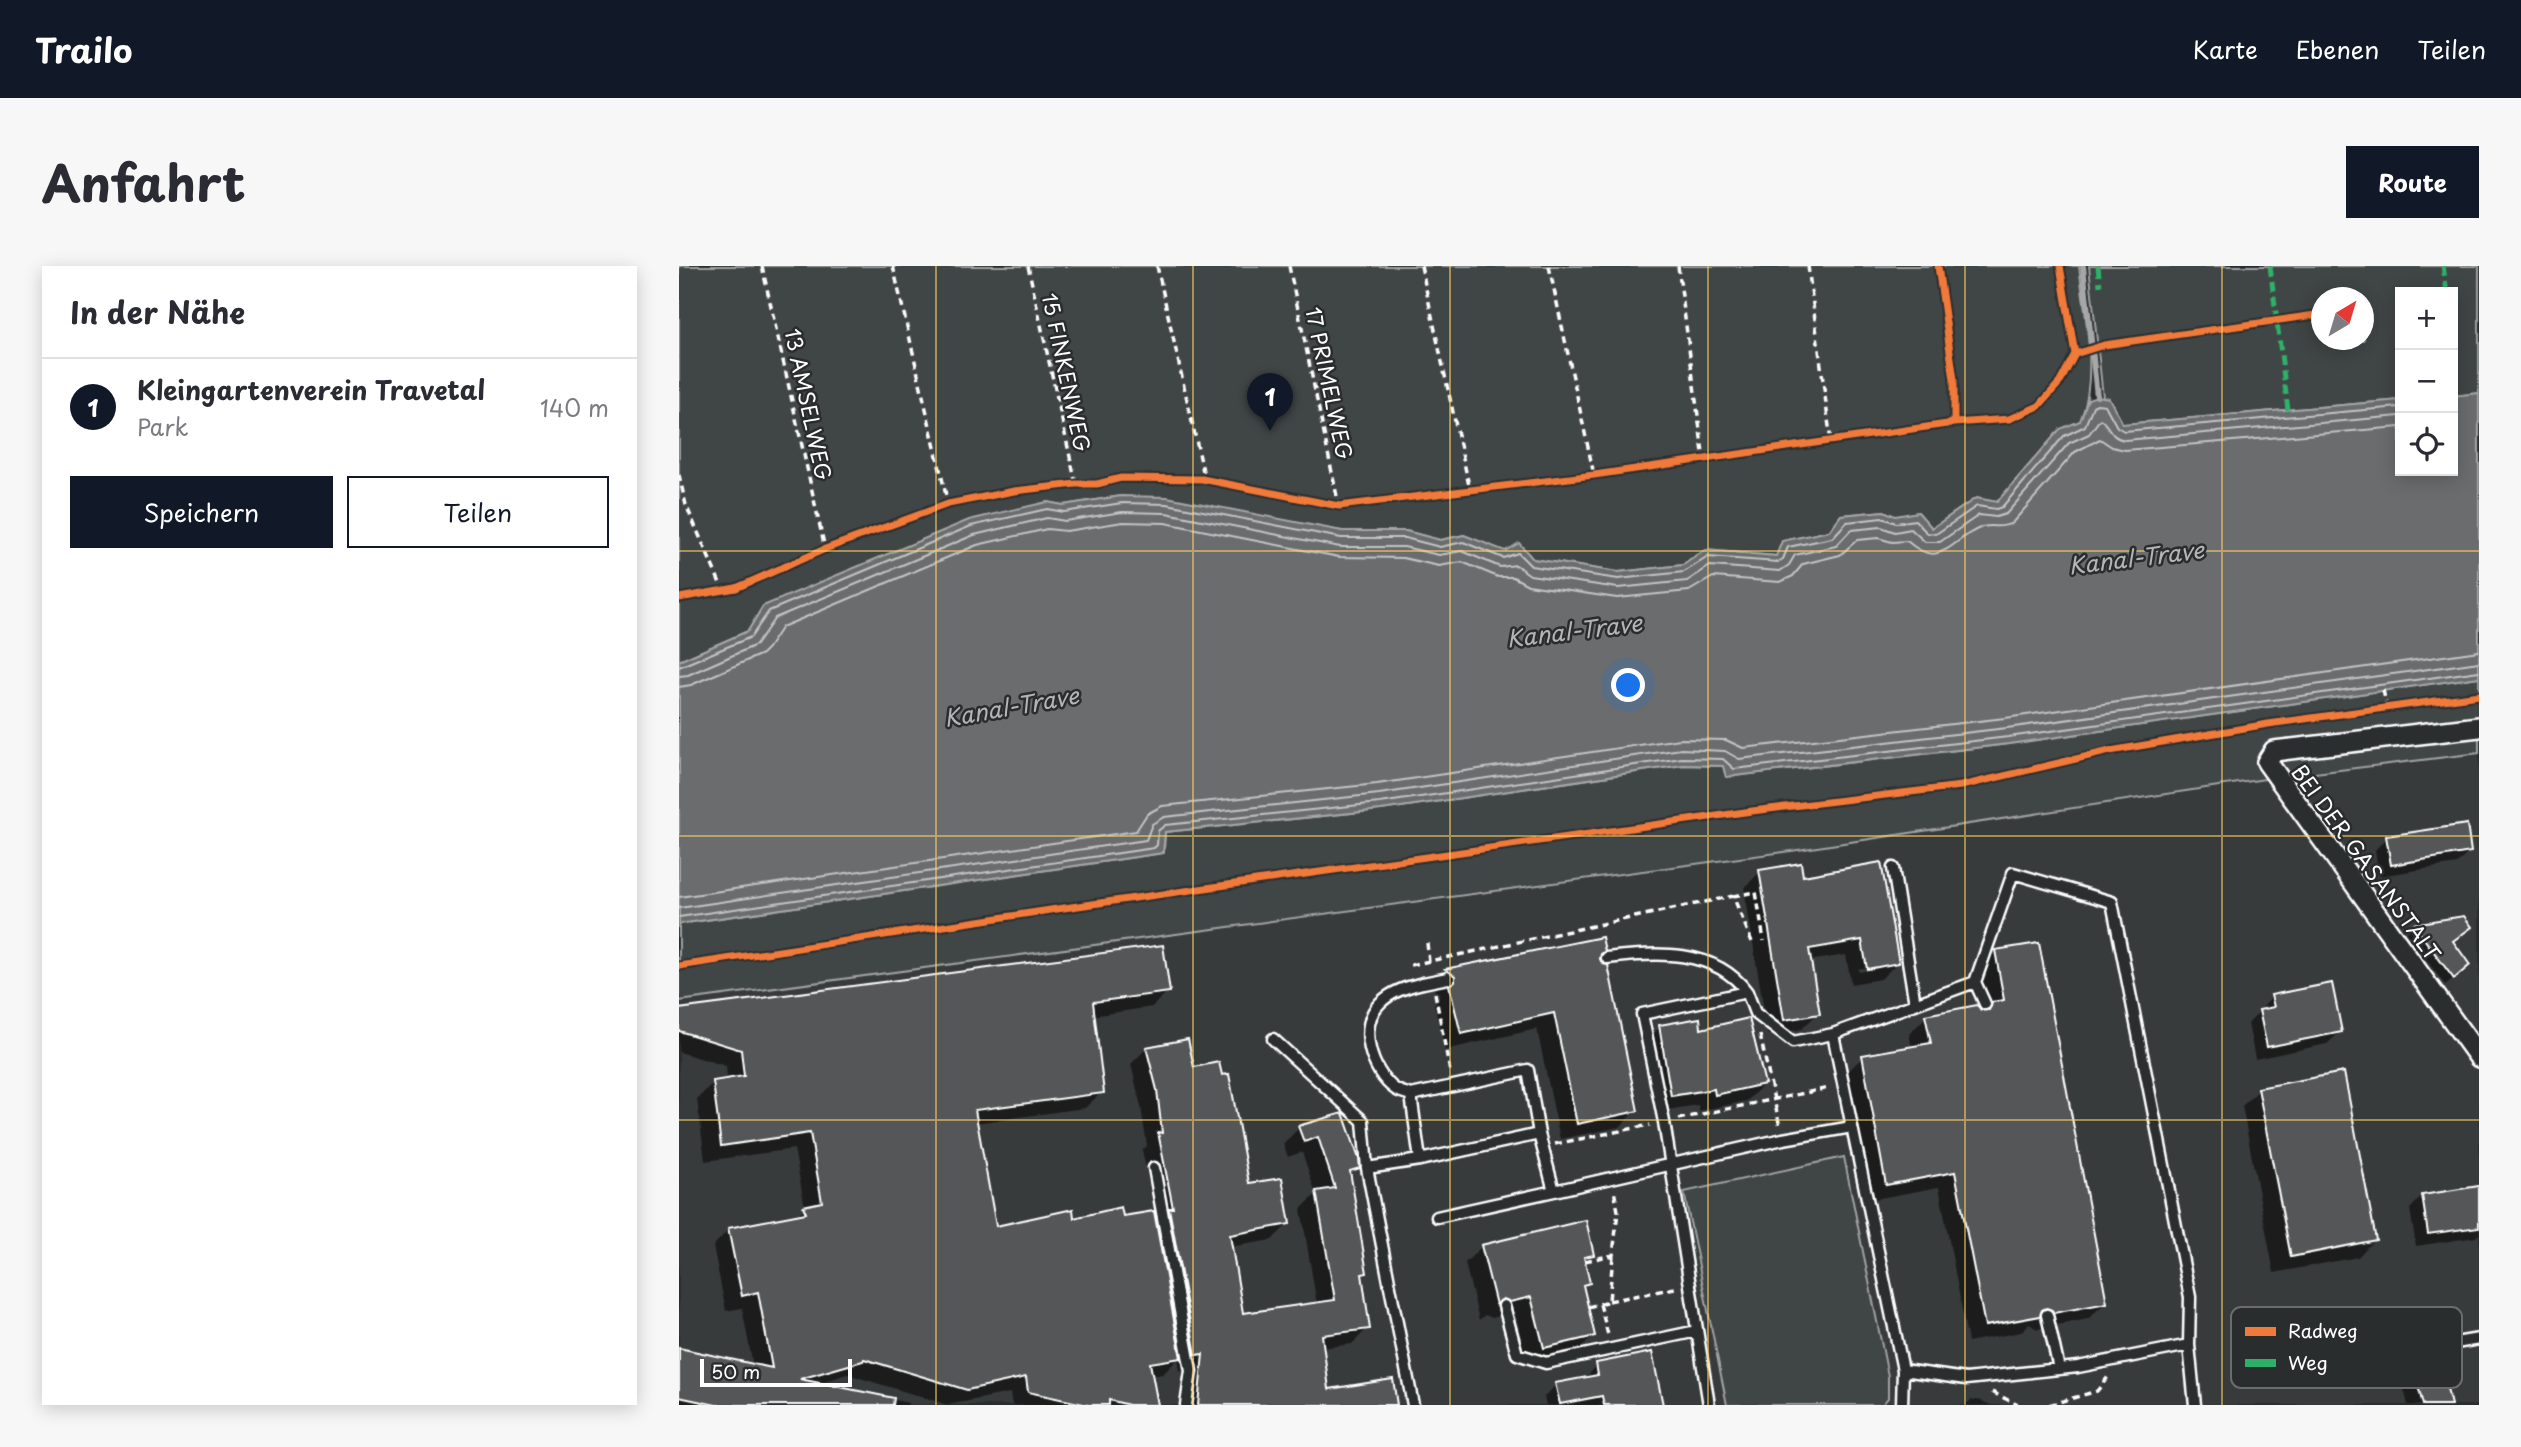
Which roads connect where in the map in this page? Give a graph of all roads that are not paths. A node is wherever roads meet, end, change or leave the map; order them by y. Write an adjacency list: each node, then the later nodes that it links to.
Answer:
1 (2479, 727): 11 (street, BEI DER GASANSTALT)
2 (1893, 868): 7 (lane)
3 (1607, 958): 6 (lane)
4 (1448, 978): 12 (lane, bridge)
5 (1975, 982): 7 (lane); 8 (lane); 24 (lane)
6 (1747, 992): 9 (lane); 16 (lane)
7 (1915, 1004): 9 (lane)
8 (1985, 1004)
9 (1833, 1034): 13 (lane)
10 (1273, 1039): 18 (lane)
11 (2479, 1057)
12 (1411, 1095): 14 (lane); 15 (lane)
13 (1852, 1127): 16 (lane); 26 (lane)
14 (1539, 1134): 15 (lane); 19 (lane)
15 (1420, 1160): 18 (lane)
16 (1669, 1165): 19 (lane); 23 (lane)
17 (1154, 1168): 27 (lane)
18 (1367, 1168): 28 (lane)
19 (1554, 1191): 20 (lane)
20 (1437, 1217)
21 (1504, 1307): 23 (lane)
22 (2047, 1315): 25 (lane)
23 (1697, 1331): 29 (lane)
24 (2189, 1345): 25 (lane); 31 (lane)
25 (2059, 1369): 26 (lane)
26 (1903, 1370): 30 (lane)
27 (1186, 1405)
28 (1413, 1405)
29 (1709, 1405)
30 (1902, 1405)
31 (2195, 1405)

